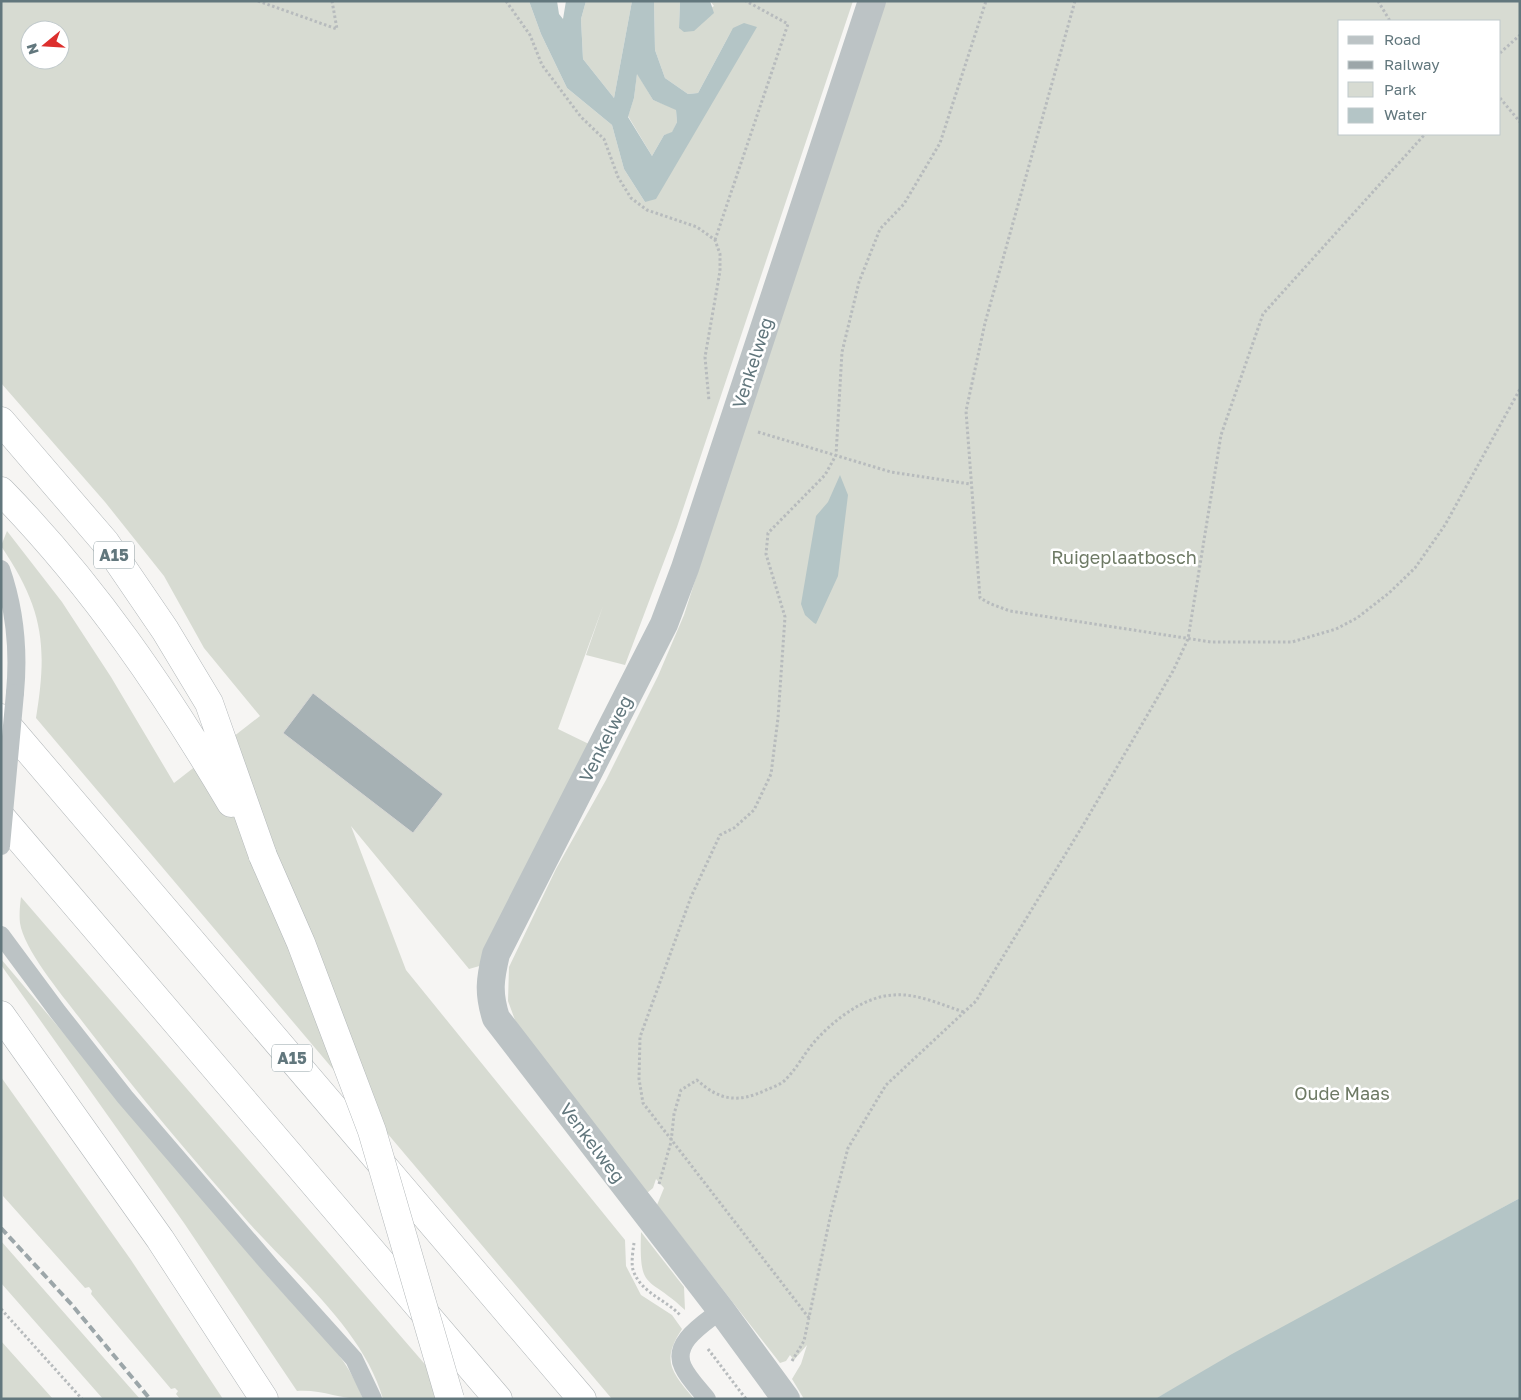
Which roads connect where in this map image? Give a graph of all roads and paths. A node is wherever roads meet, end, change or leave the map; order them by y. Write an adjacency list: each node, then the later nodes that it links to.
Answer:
1 (258, 1): 2 (path)
2 (332, 1)
3 (506, 1): 15 (path)
4 (746, 1): 15 (path)
5 (872, 1): 18 (street, Venkelweg)
6 (986, 1): 19 (path)
7 (1075, 1): 20 (path)
8 (1378, 1): 9 (path)
9 (1389, 20)
10 (1520, 35): 11 (path)
11 (1501, 52)
12 (1501, 99): 13 (path)
13 (1520, 122)
14 (1424, 135): 23 (path)
15 (715, 240): 18 (path)
16 (1520, 389): 23 (path)
17 (1, 421): 27 (highway, A15)
18 (732, 425): 19 (path); 32 (street, Venkelweg)
19 (836, 455): 20 (path); 31 (path)
20 (970, 484): 23 (path)
21 (1, 491): 27 (highway, A15)
22 (1, 568): 26 (lane, bridge)
23 (1188, 639): 29 (path)
24 (1, 718): 43 (highway, A15)
25 (1, 817): 42 (highway)
26 (1, 846)
27 (263, 856): 41 (highway, A15, bridge)
28 (1, 935): 40 (lane)
29 (965, 1012): 31 (path); 35 (path)
30 (1, 1015): 39 (highway)
31 (671, 1142): 32 (path); 35 (path)
32 (642, 1209): 34 (street, Venkelweg); 36 (path)
33 (1, 1309): 38 (path)
34 (721, 1310): 36 (lane); 37 (street, Venkelweg)
35 (809, 1318): 37 (path)
36 (694, 1332): 44 (lane); 45 (path)
37 (782, 1392)
38 (82, 1399)
39 (264, 1399)
40 (373, 1399)
41 (450, 1399)
42 (498, 1399)
43 (582, 1399)
44 (707, 1399)
45 (746, 1399)

